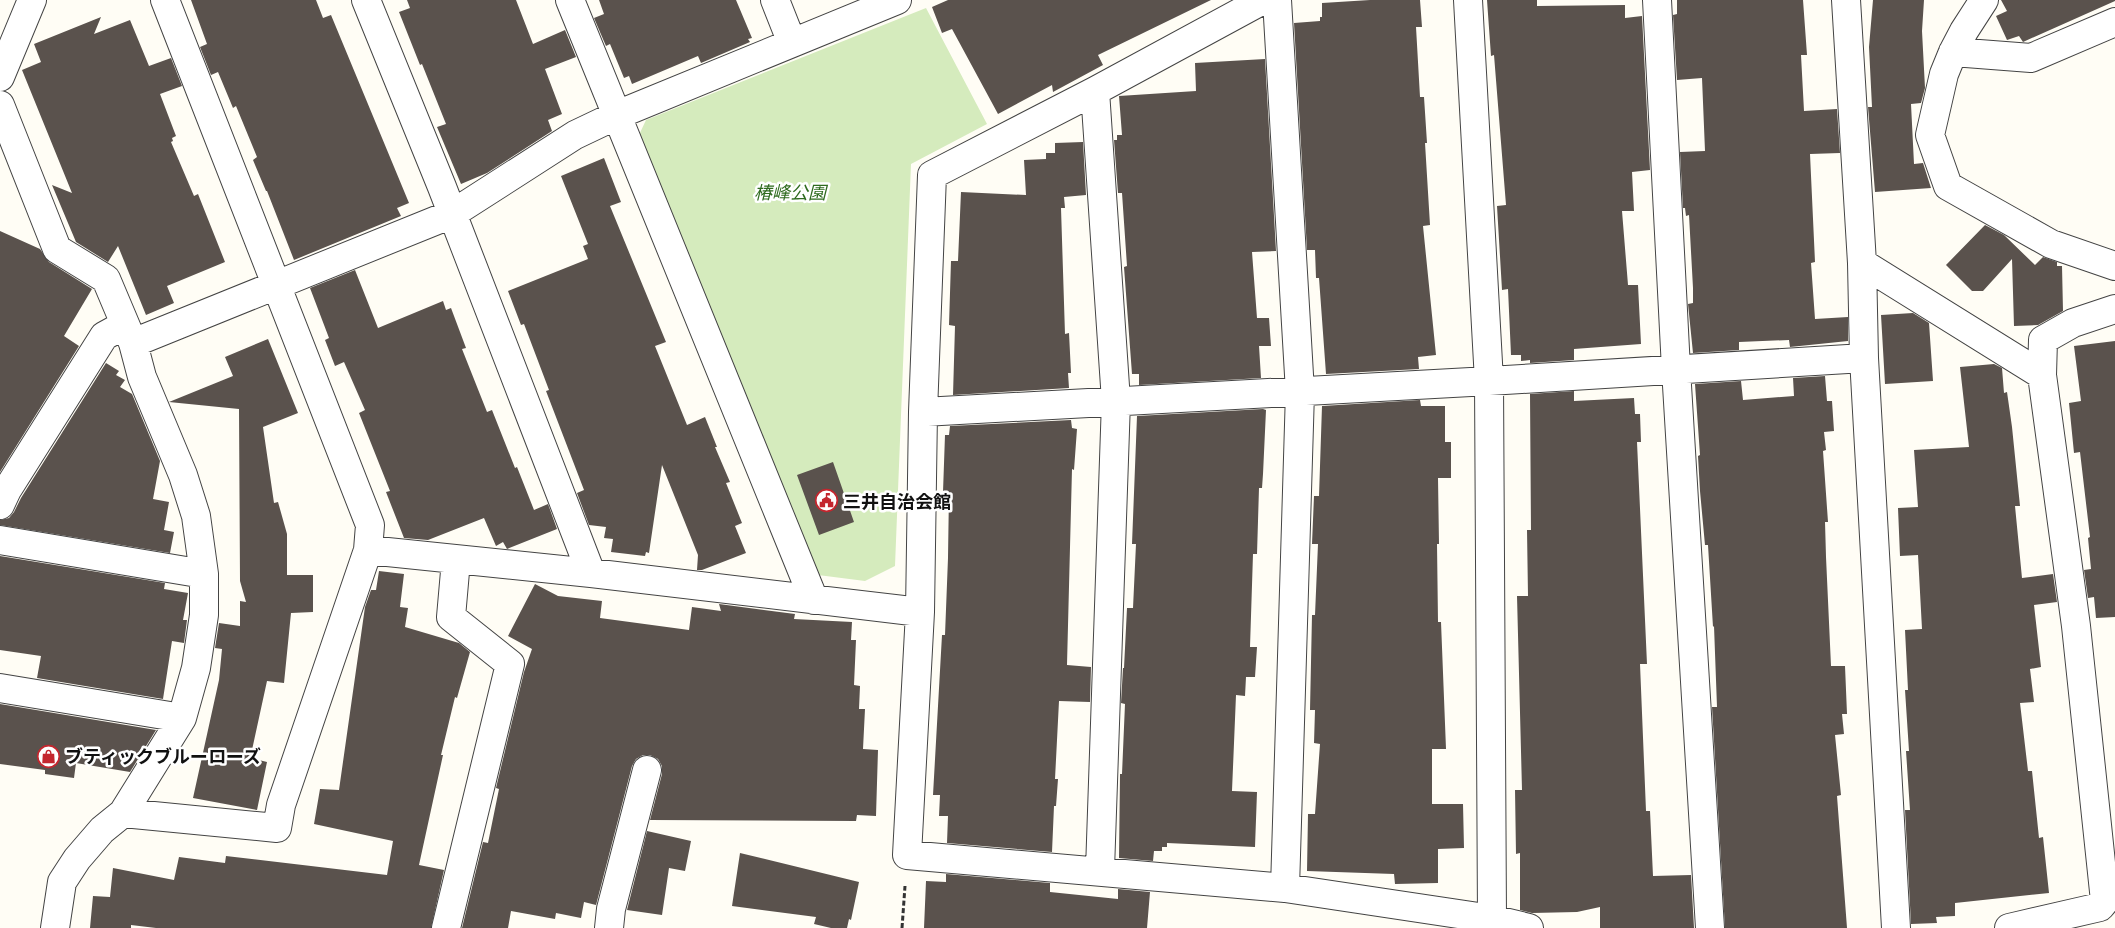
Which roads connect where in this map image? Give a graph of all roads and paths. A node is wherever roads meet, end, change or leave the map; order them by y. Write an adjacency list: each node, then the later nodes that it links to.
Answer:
1 (32, 0): 16 (street)
2 (165, 0): 23 (street)
3 (366, 0): 20 (street)
4 (570, 0): 19 (street)
5 (775, 0): 14 (street)
6 (897, 0): 14 (street)
7 (1263, 0): 17 (street)
8 (1277, 0): 30 (street)
9 (1468, 0): 29 (street)
10 (1657, 0): 27 (street)
11 (1846, 0): 21 (street)
12 (1984, 0): 15 (street)
13 (2115, 22): 15 (street)
14 (792, 43): 19 (street)
15 (1953, 52): 22 (street)
16 (0, 77)
17 (1095, 91): 31 (street); 32 (street)
18 (0, 106): 25 (street)
19 (617, 115): 20 (street); 39 (street)
20 (452, 214): 23 (street); 37 (street)
21 (1862, 263): 26 (street); 28 (street)
22 (2115, 266)
23 (277, 284): 25 (street); 35 (street)
24 (2115, 309): 28 (street)
25 (128, 334): 33 (street); 38 (street)
26 (1864, 358): 27 (street); 55 (street)
27 (1676, 369): 29 (street); 54 (street)
28 (2042, 375): 56 (street)
29 (1489, 381): 30 (street); 48 (street)
30 (1300, 392): 31 (street); 47 (street)
31 (1116, 401): 32 (street); 46 (street)
32 (923, 412): 40 (street)
33 (2, 495)
34 (0, 540): 38 (street)
35 (368, 550): 36 (street); 44 (street)
36 (456, 560): 37 (street); 50 (street)
37 (592, 573): 39 (street)
38 (204, 574): 42 (street)
39 (814, 600): 40 (street)
40 (920, 612): 45 (street)
41 (0, 688): 42 (street)
42 (182, 718): 44 (street)
43 (647, 770): 51 (street)
44 (123, 813): 49 (street)
45 (907, 855): 46 (street); 52 (path)
46 (1100, 870): 47 (street)
47 (1285, 888): 48 (street)
48 (1492, 920): 53 (street)
49 (55, 928)
50 (446, 928)
51 (609, 928)
52 (902, 928)
53 (1529, 928)
54 (1710, 928)
55 (1896, 928)
56 (2009, 928)

